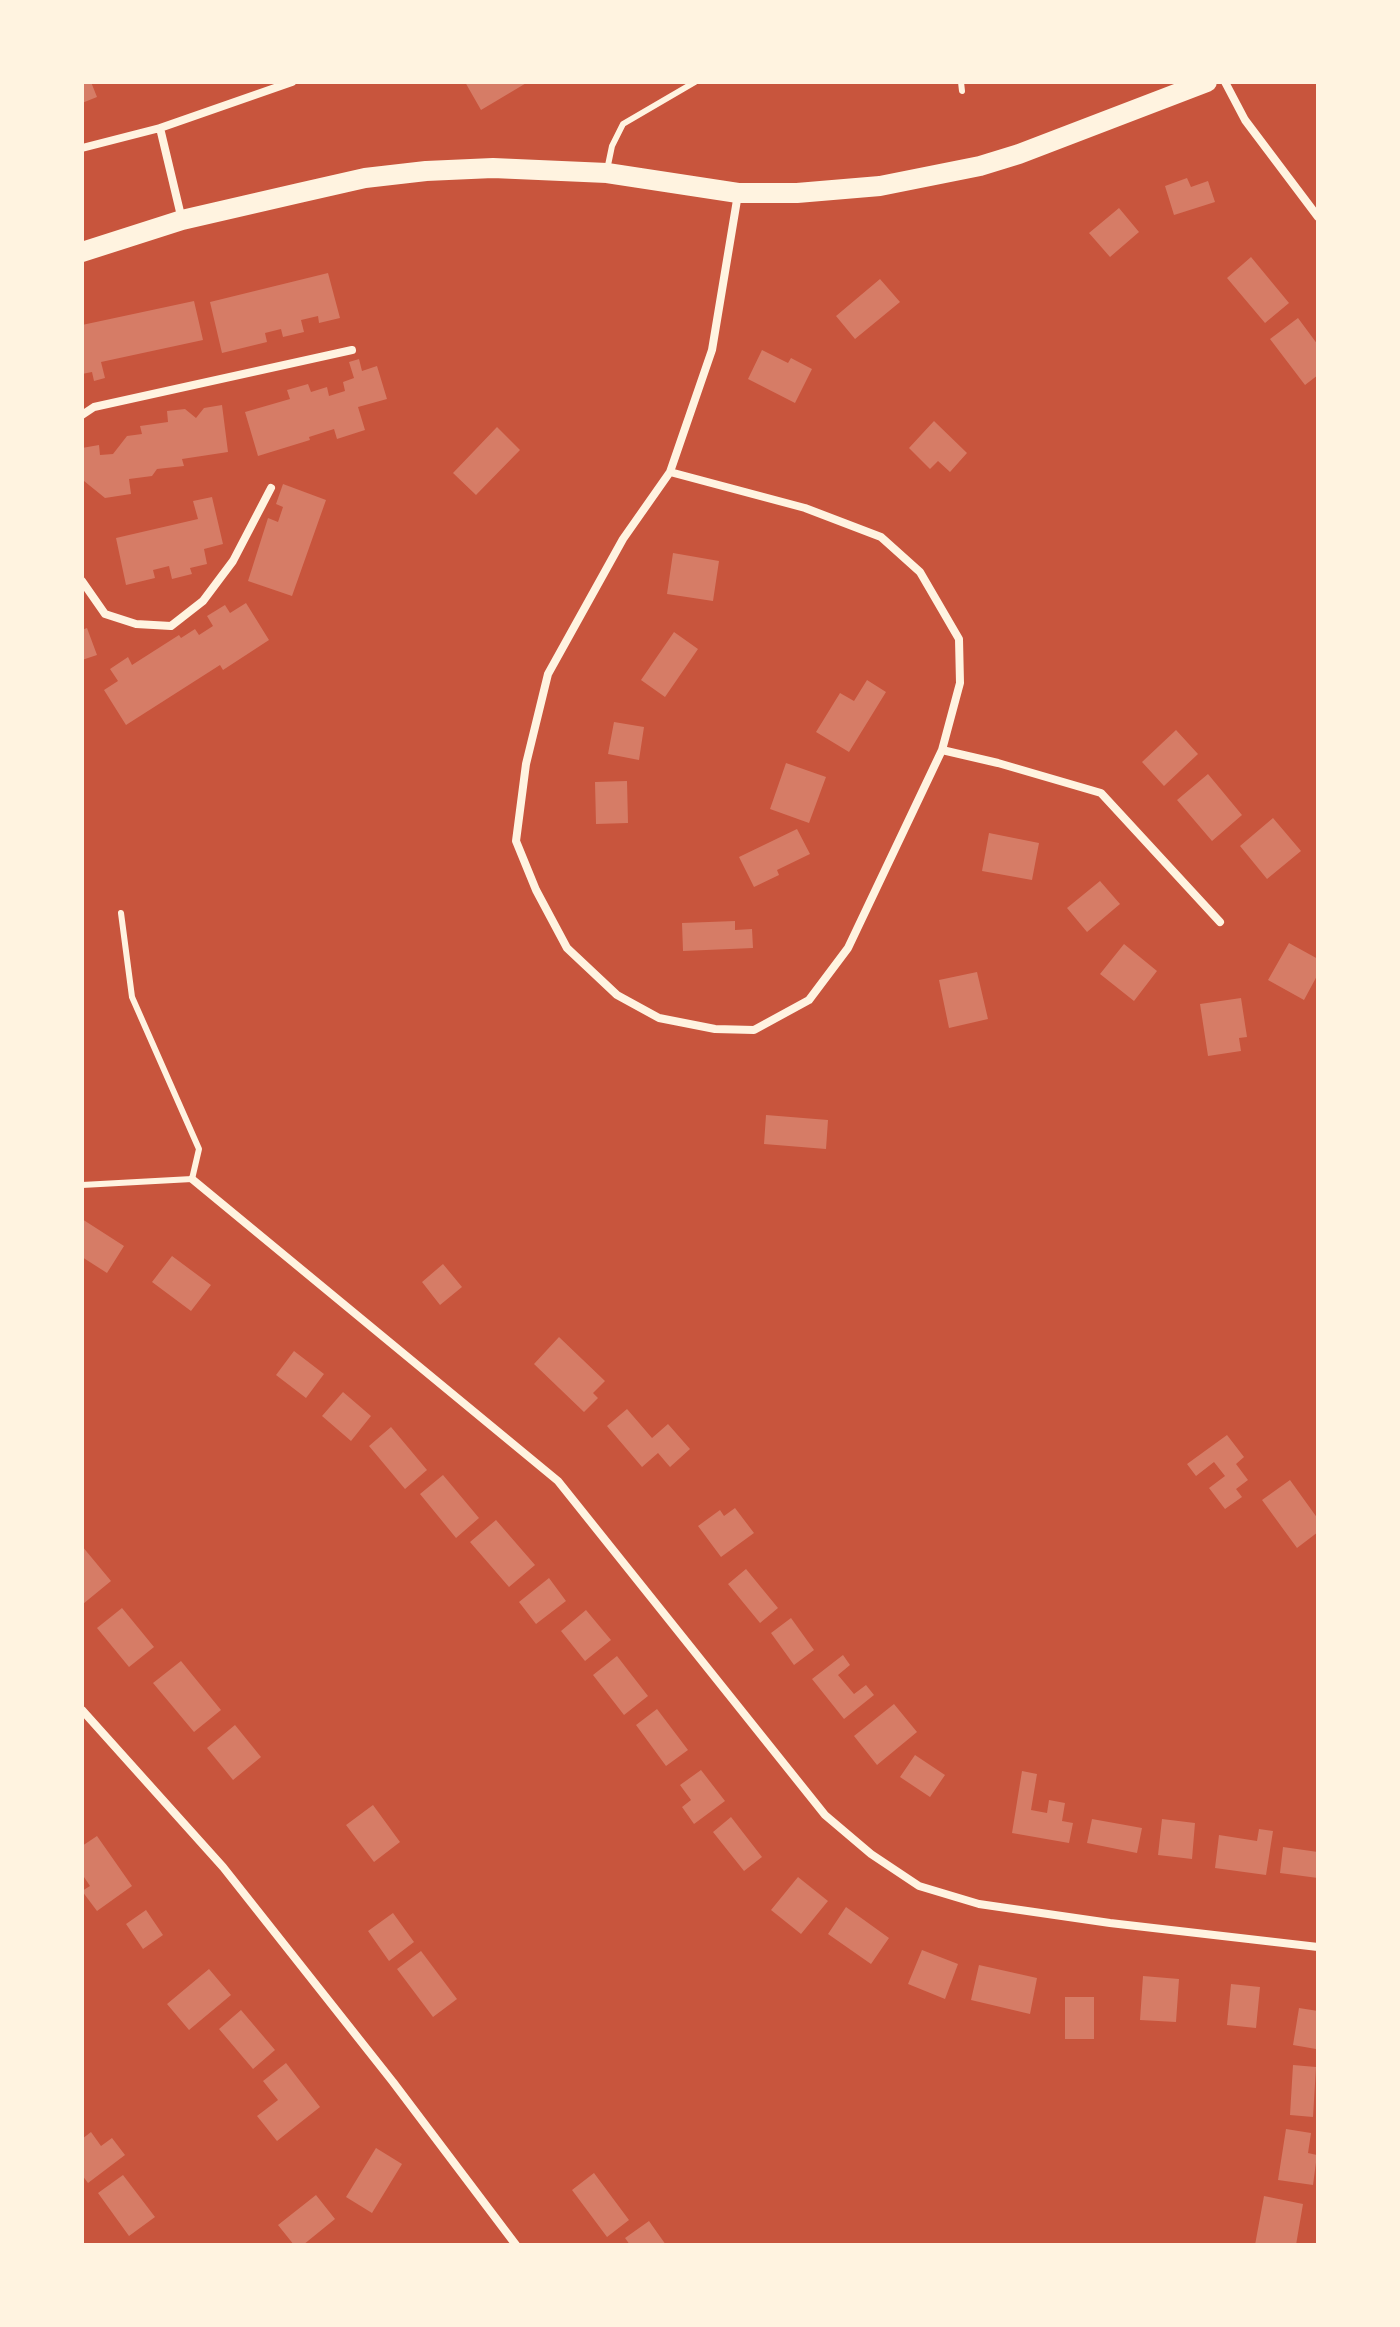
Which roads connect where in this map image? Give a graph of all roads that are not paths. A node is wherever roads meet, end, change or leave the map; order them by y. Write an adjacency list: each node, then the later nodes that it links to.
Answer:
1 (292, 82): 7 (street)
2 (695, 82): 9 (lane)
3 (961, 82): 6 (lane)
4 (1207, 82): 10 (main road)
5 (1225, 82): 11 (street)
6 (962, 91)
7 (160, 128): 8 (street); 12 (street)
8 (82, 148)
9 (607, 173): 10 (main road); 12 (main road)
10 (738, 193): 16 (street)
11 (1318, 217)
12 (182, 220): 13 (main road)
13 (82, 252)
14 (352, 350): 15 (street)
15 (82, 415)
16 (670, 472): 19 (street); 19 (street)
17 (271, 488): 18 (street)
18 (82, 581)
19 (942, 750): 21 (street)
20 (121, 913): 22 (lane)
21 (1220, 922)
22 (192, 1179): 23 (lane); 25 (street)
23 (82, 1185)
24 (82, 1710): 26 (street)
25 (1318, 1947)
26 (516, 2245)

